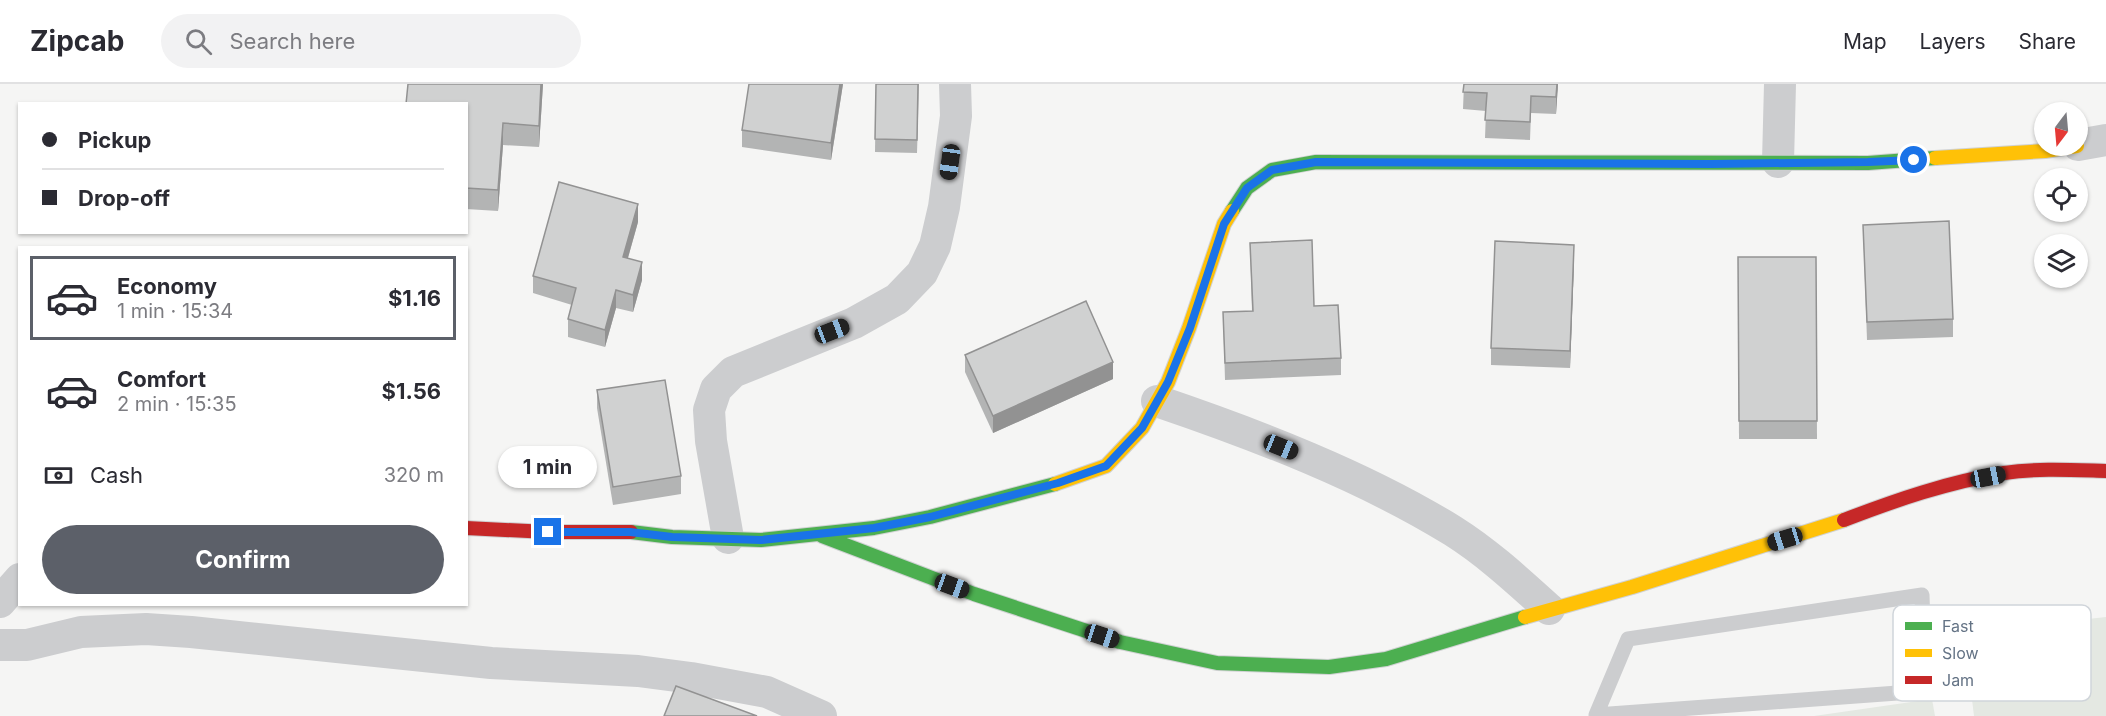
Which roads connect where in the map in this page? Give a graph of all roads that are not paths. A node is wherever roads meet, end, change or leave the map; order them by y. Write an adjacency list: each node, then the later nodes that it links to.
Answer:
1 (955, 84): 11 (street)
2 (1780, 84): 6 (street)
3 (2106, 140): 4 (street)
4 (2088, 144)
5 (2034, 152): 6 (street)
6 (1778, 162): 7 (street)
7 (1157, 401): 10 (street); 15 (street)
8 (2106, 471): 15 (street)
9 (468, 528): 11 (street)
10 (818, 534): 11 (street); 15 (street)
11 (728, 538)
12 (18, 581): 13 (street)
13 (0, 602)
14 (1922, 605): 19 (lane)
15 (1549, 609)
16 (0, 645): 18 (street)
17 (1893, 693): 19 (lane)
18 (821, 716)
19 (1596, 716)

